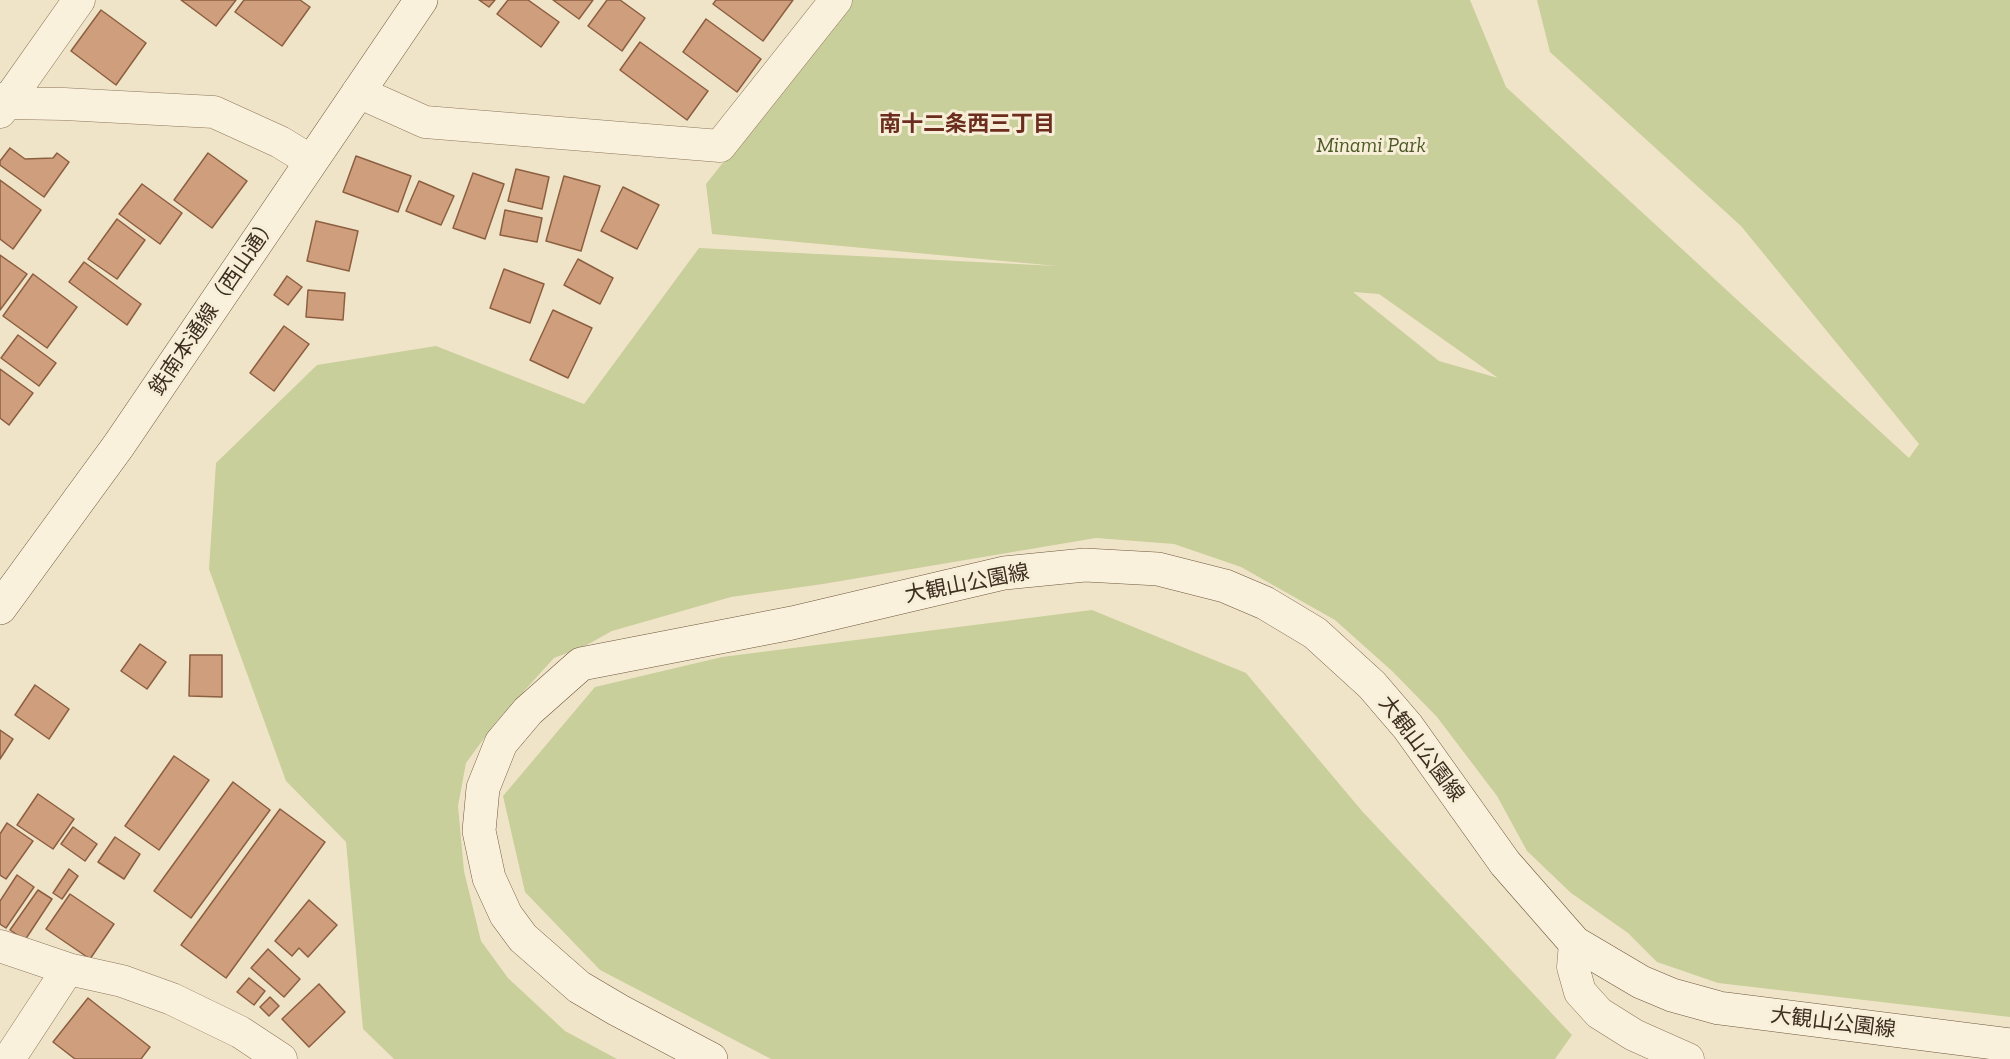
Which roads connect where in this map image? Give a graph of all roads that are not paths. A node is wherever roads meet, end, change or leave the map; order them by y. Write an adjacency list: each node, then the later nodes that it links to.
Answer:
1 (79, 0): 5 (street)
2 (421, 0): 4 (main road, 鉄南本通線（西山通）)
3 (836, 0): 4 (street)
4 (358, 92): 6 (main road, 鉄南本通線（西山通）)
5 (2, 105): 6 (street)
6 (311, 161): 7 (main road, 鉄南本通線（西山通）)
7 (0, 608)
8 (1575, 943): 11 (main road, 大観山公園線); 14 (main road, 大観山公園線); 15 (street)
9 (0, 946): 10 (street)
10 (68, 969): 12 (street); 13 (street)
11 (2010, 1045)
12 (9, 1059)
13 (281, 1059)
14 (711, 1059)
15 (1688, 1059)

